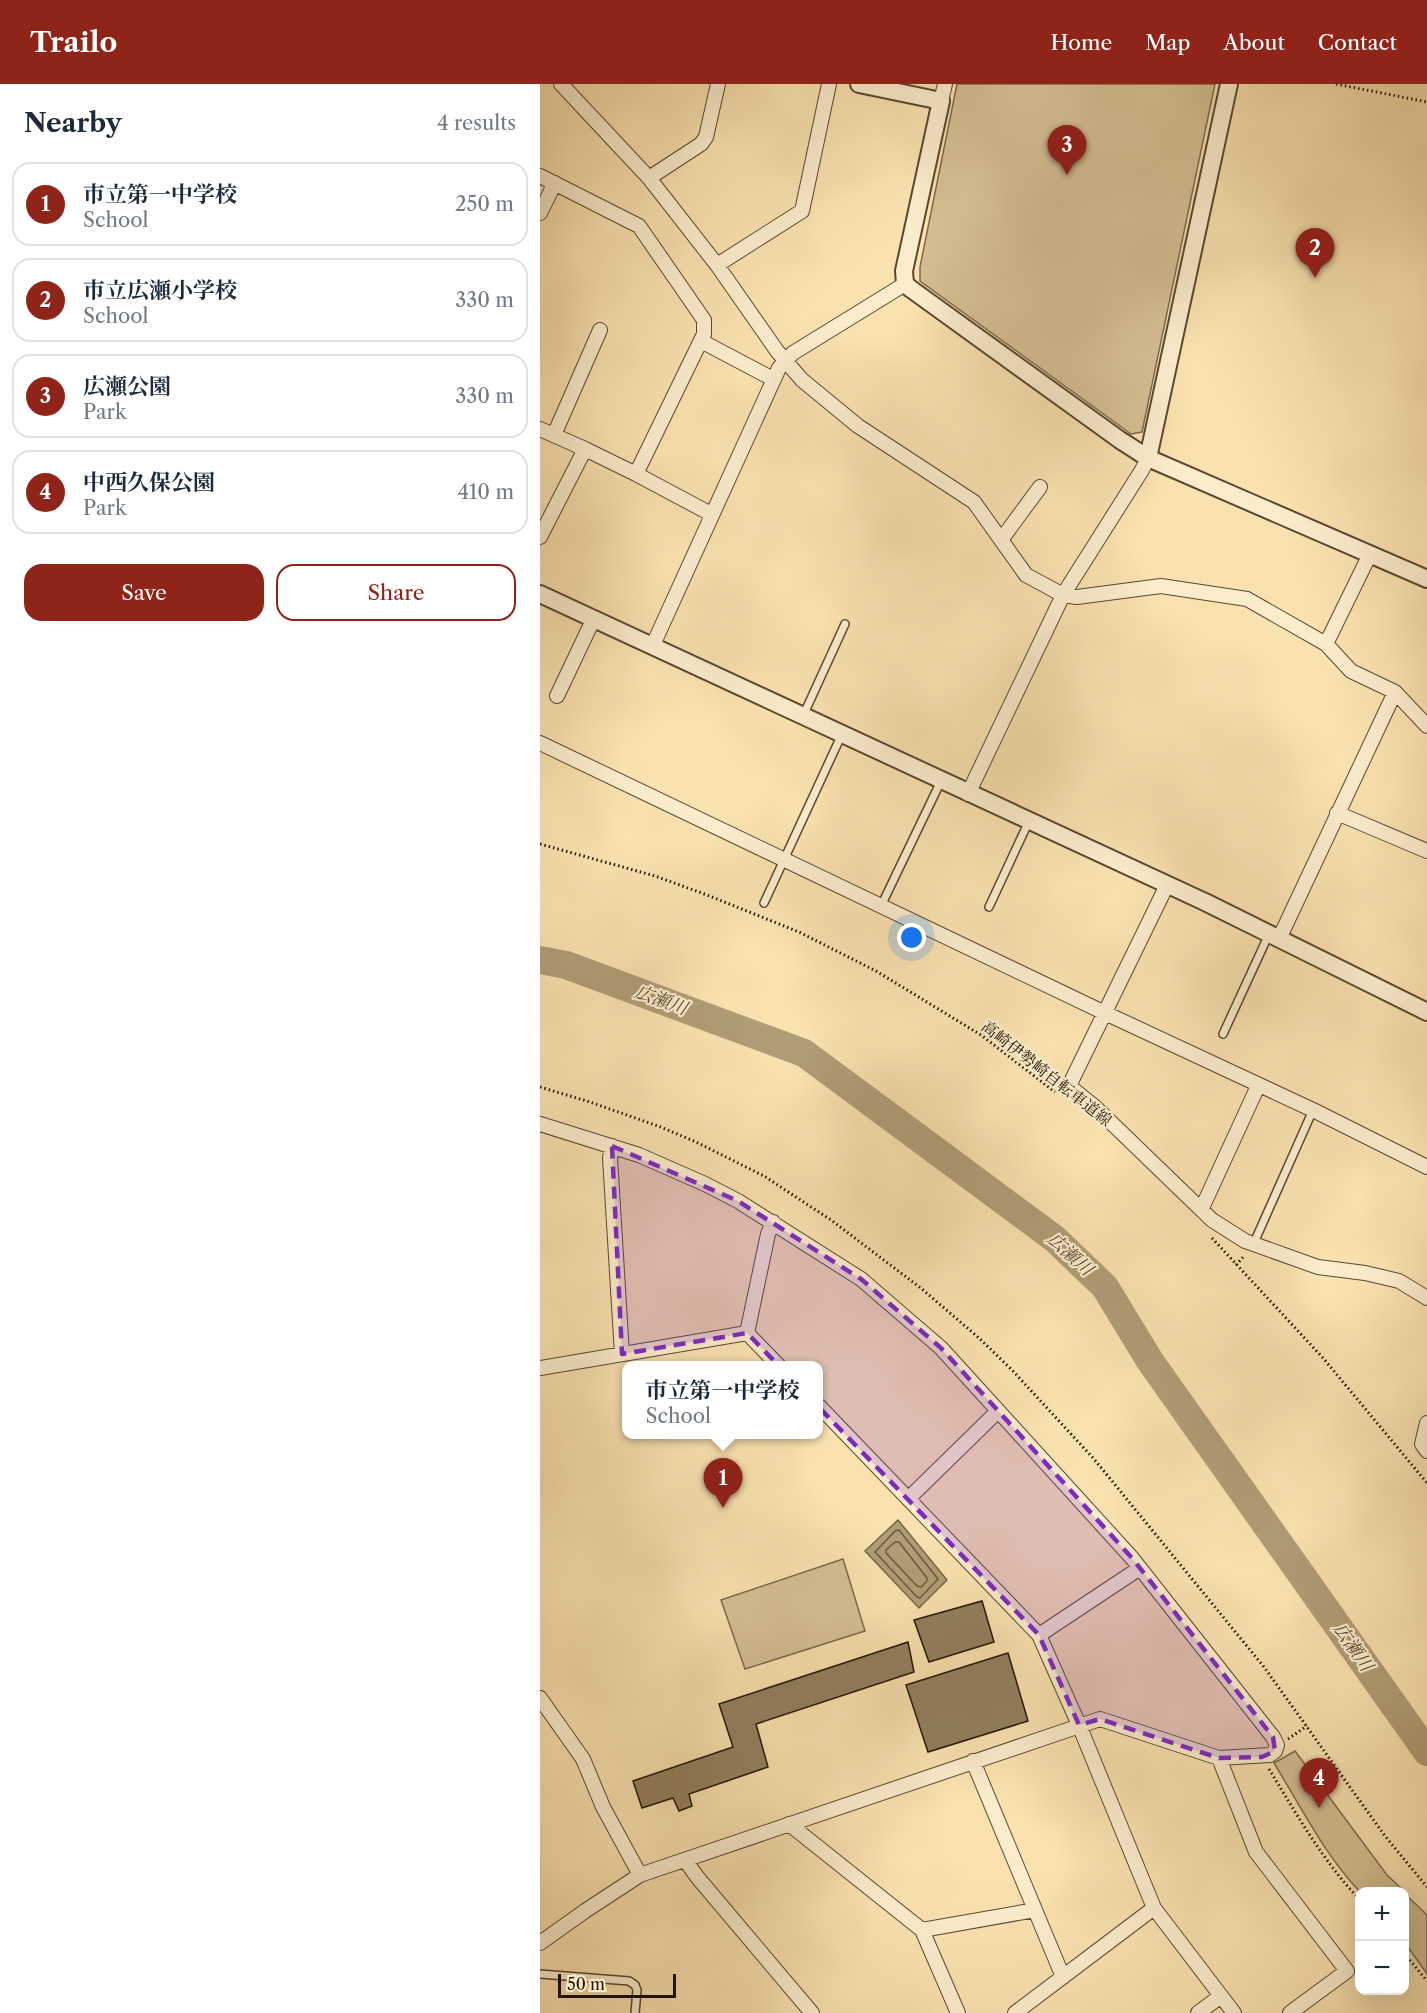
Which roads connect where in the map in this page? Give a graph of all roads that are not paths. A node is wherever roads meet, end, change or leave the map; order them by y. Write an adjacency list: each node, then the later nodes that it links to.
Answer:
1 (561, 84): 9 (street)
2 (718, 84): 9 (street)
3 (830, 84): 12 (street)
4 (860, 84): 7 (street)
5 (945, 84): 7 (street)
6 (1229, 84): 21 (street)
7 (941, 101): 13 (street)
8 (540, 176): 10 (street)
9 (649, 178): 12 (street)
10 (555, 183): 11 (street); 15 (street)
11 (540, 213)
12 (717, 265): 16 (street)
13 (905, 284): 16 (street); 21 (street)
14 (600, 330): 19 (street)
15 (701, 341): 17 (street); 22 (street)
16 (785, 360): 17 (street); 26 (street)
17 (773, 379): 24 (street)
18 (540, 429): 19 (street)
19 (554, 435): 20 (street)
20 (585, 449): 22 (street); 25 (street)
21 (1148, 458): 27 (street); 30 (street)
22 (636, 474): 24 (street)
23 (1040, 487): 26 (street)
24 (711, 514): 34 (street)
25 (540, 537)
26 (1001, 540): 30 (street)
27 (1370, 554): 28 (street); 33 (street)
28 (1427, 579)
29 (540, 594): 31 (street)
30 (1063, 595): 33 (street); 42 (street)
31 (593, 620): 34 (street); 36 (street)
32 (845, 624): 37 (lane)
33 (1326, 644): 35 (street)
34 (653, 645): 37 (street)
35 (1395, 692): 38 (street); 43 (street)
36 (557, 696)
37 (803, 716): 39 (street)
38 (1427, 726)
39 (842, 734): 41 (street); 46 (lane)
40 (540, 743): 46 (street)
41 (941, 781): 42 (street); 49 (lane)
42 (968, 794): 44 (street)
43 (1337, 813): 45 (street); 51 (street)
44 (1029, 822): 47 (street); 50 (lane)
45 (1427, 851)
46 (784, 860): 48 (lane); 49 (street)
47 (1167, 885): 51 (street); 53 (street)
48 (764, 903)
49 (881, 906): 53 (street)
50 (989, 907)
51 (1274, 936): 52 (street); 54 (lane)
52 (1427, 1012)
53 (1105, 1013): 55 (street); 60 (street)
54 (1223, 1034)
55 (1258, 1086): 56 (street); 60 (street)
56 (1313, 1110): 59 (street); 62 (lane)
57 (540, 1124): 58 (street)
58 (612, 1146): 61 (street); 65 (street)
59 (1427, 1167)
60 (1202, 1208): 62 (street)
61 (773, 1222): 64 (street); 69 (street)
62 (1253, 1245): 63 (street)
63 (1427, 1298)
64 (747, 1333): 65 (street); 66 (street)
65 (622, 1354): 67 (street)
66 (775, 1361)
67 (540, 1368)
68 (823, 1410): 72 (street)
69 (998, 1411): 72 (street); 73 (street)
70 (1427, 1423): 71 (street)
71 (1427, 1451)
72 (909, 1498): 74 (street)
73 (1140, 1568): 74 (street); 77 (street)
74 (1039, 1635): 76 (street)
75 (540, 1698): 81 (street)
76 (1079, 1725): 77 (street); 78 (street); 82 (street)
77 (1219, 1758): 95 (street)
78 (973, 1761): 79 (street); 83 (street)
79 (789, 1824): 80 (street); 84 (street)
80 (685, 1860): 81 (street); 90 (street)
81 (639, 1875): 85 (street)
82 (1154, 1908): 87 (street); 88 (street)
83 (1035, 1910): 84 (street); 87 (street)
84 (922, 1930): 91 (street)
85 (540, 1943)
86 (540, 1974): 89 (lane)
87 (1063, 1977): 92 (street)
88 (1221, 1996): 93 (street); 94 (street)
89 (635, 2013)
90 (812, 2013)
91 (958, 2013)
92 (1015, 2013)
93 (1198, 2013)
94 (1234, 2013)
95 (1290, 2013)

